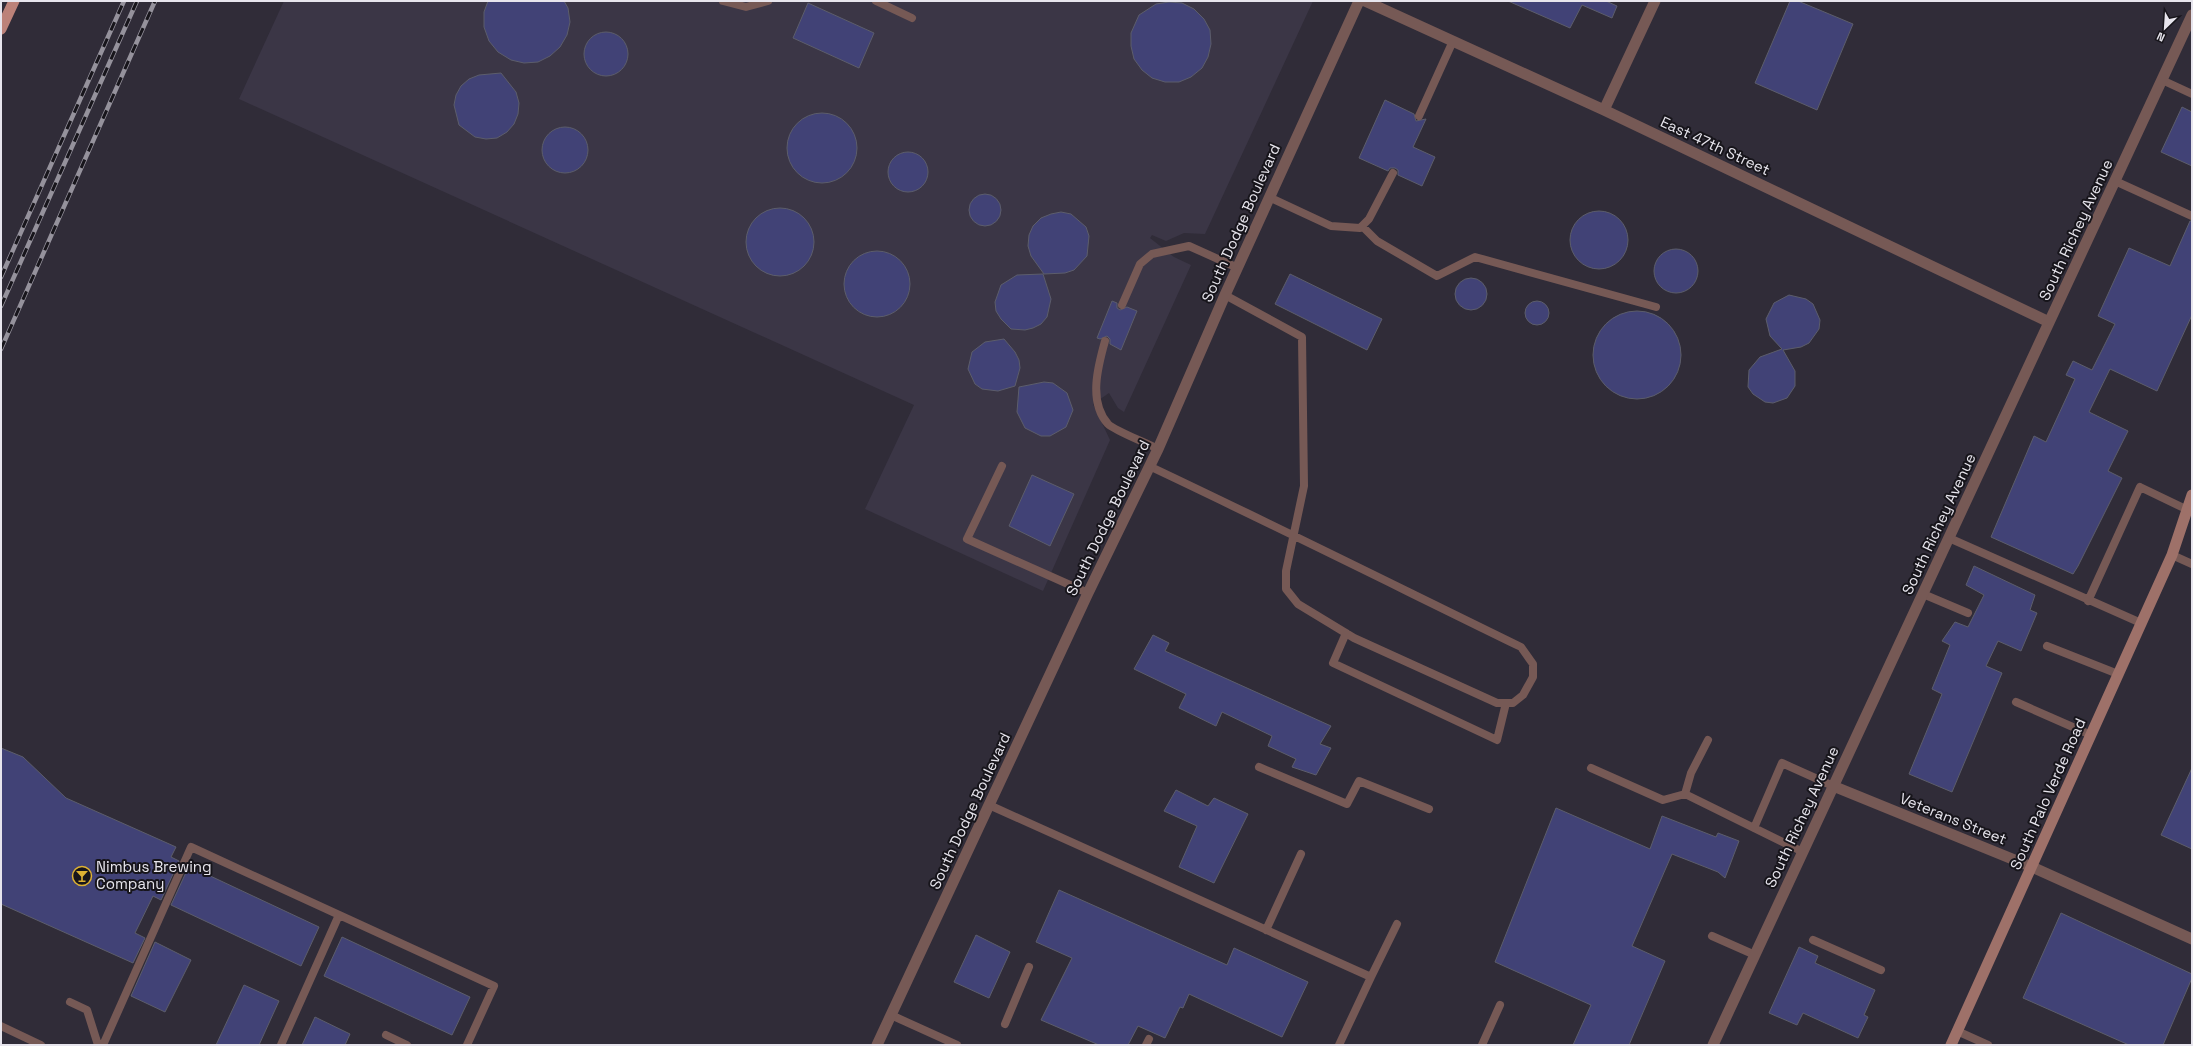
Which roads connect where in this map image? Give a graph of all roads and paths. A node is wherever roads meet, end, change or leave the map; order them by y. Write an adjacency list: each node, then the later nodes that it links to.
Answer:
1 (14, 1): 10 (main road)
2 (723, 1): 3 (lane)
3 (768, 1)
4 (876, 1): 9 (lane)
5 (1359, 1): 18 (street, South Dodge Boulevard)
6 (1365, 1): 11 (street, East 47th Street)
7 (1655, 1): 14 (street)
8 (2192, 15): 12 (street, South Richey Avenue)
9 (912, 18)
10 (1, 29)
11 (1453, 42): 14 (street, East 47th Street); 15 (lane)
12 (2162, 80): 13 (lane); 17 (street, South Richey Avenue)
13 (2192, 94)
14 (1604, 110): 25 (street, East 47th Street)
15 (1419, 116)
16 (1393, 173): 20 (lane)
17 (2115, 182): 19 (lane); 25 (street, South Richey Avenue)
18 (1269, 197): 20 (lane); 21 (street, South Dodge Boulevard)
19 (2192, 216)
20 (1362, 226): 24 (lane)
21 (1238, 268): 22 (street, South Dodge Boulevard); 23 (lane)
22 (1225, 295): 27 (street, South Dodge Boulevard); 32 (lane)
23 (1122, 305)
24 (1656, 307)
25 (2050, 322): 33 (street, South Richey Avenue)
26 (1105, 341): 27 (lane)
27 (1158, 449): 29 (street, South Dodge Boulevard)
28 (1002, 466): 36 (lane)
29 (1149, 466): 32 (lane); 36 (street, South Dodge Boulevard)
30 (2192, 495): 31 (main road, South Palo Verde Road)
31 (2190, 515): 34 (main road, South Palo Verde Road); 38 (lane)
32 (1294, 536): 41 (lane); 45 (lane)
33 (1949, 538): 37 (street, South Richey Avenue); 38 (lane)
34 (2172, 555): 35 (lane); 40 (main road, South Palo Verde Road)
35 (2192, 564)
36 (1088, 593): 52 (street, South Dodge Boulevard)
37 (1923, 594): 39 (lane); 50 (street, South Richey Avenue)
38 (2088, 601): 40 (lane)
39 (1968, 613)
40 (2141, 623): 43 (main road, South Palo Verde Road)
41 (1346, 634): 45 (lane); 45 (lane)
42 (2047, 646): 43 (lane)
43 (2118, 674): 46 (main road, South Palo Verde Road)
44 (2016, 702): 46 (lane)
45 (1506, 703)
46 (2091, 735): 57 (main road, South Palo Verde Road)
47 (1708, 740): 51 (lane)
48 (1259, 767): 53 (lane)
49 (1591, 768): 51 (lane)
50 (1833, 786): 54 (lane); 55 (street, South Richey Avenue); 57 (street, Veterans Street)
51 (1685, 794): 54 (lane)
52 (989, 805): 60 (lane); 70 (street, South Dodge Boulevard)
53 (1429, 809)
54 (1754, 828): 55 (lane)
55 (1803, 852): 64 (street, South Richey Avenue)
56 (1301, 854): 60 (lane)
57 (2032, 867): 62 (street, Veterans Street); 73 (main road, South Palo Verde Road)
58 (339, 915): 77 (lane); 78 (lane); 80 (lane)
59 (1397, 924): 67 (lane)
60 (1266, 930): 67 (lane)
61 (1712, 936): 64 (lane)
62 (2192, 939)
63 (1813, 940): 66 (lane)
64 (1755, 955): 85 (street, South Richey Avenue)
65 (1029, 967): 71 (lane)
66 (1880, 970)
67 (1371, 977): 83 (lane)
68 (70, 1002): 76 (lane)
69 (1500, 1005): 84 (lane)
70 (891, 1015): 81 (street, South Dodge Boulevard); 82 (lane)
71 (1005, 1024)
72 (1, 1026): 75 (lane)
73 (1957, 1031): 86 (main road, South Palo Verde Road); 87 (lane)
74 (386, 1035): 79 (lane)
75 (41, 1045)
76 (98, 1045)
77 (103, 1045)
78 (281, 1045)
79 (407, 1045)
80 (467, 1045)
81 (877, 1045)
82 (957, 1045)
83 (1339, 1045)
84 (1482, 1045)
85 (1713, 1045)
86 (1951, 1045)
87 (1988, 1045)

